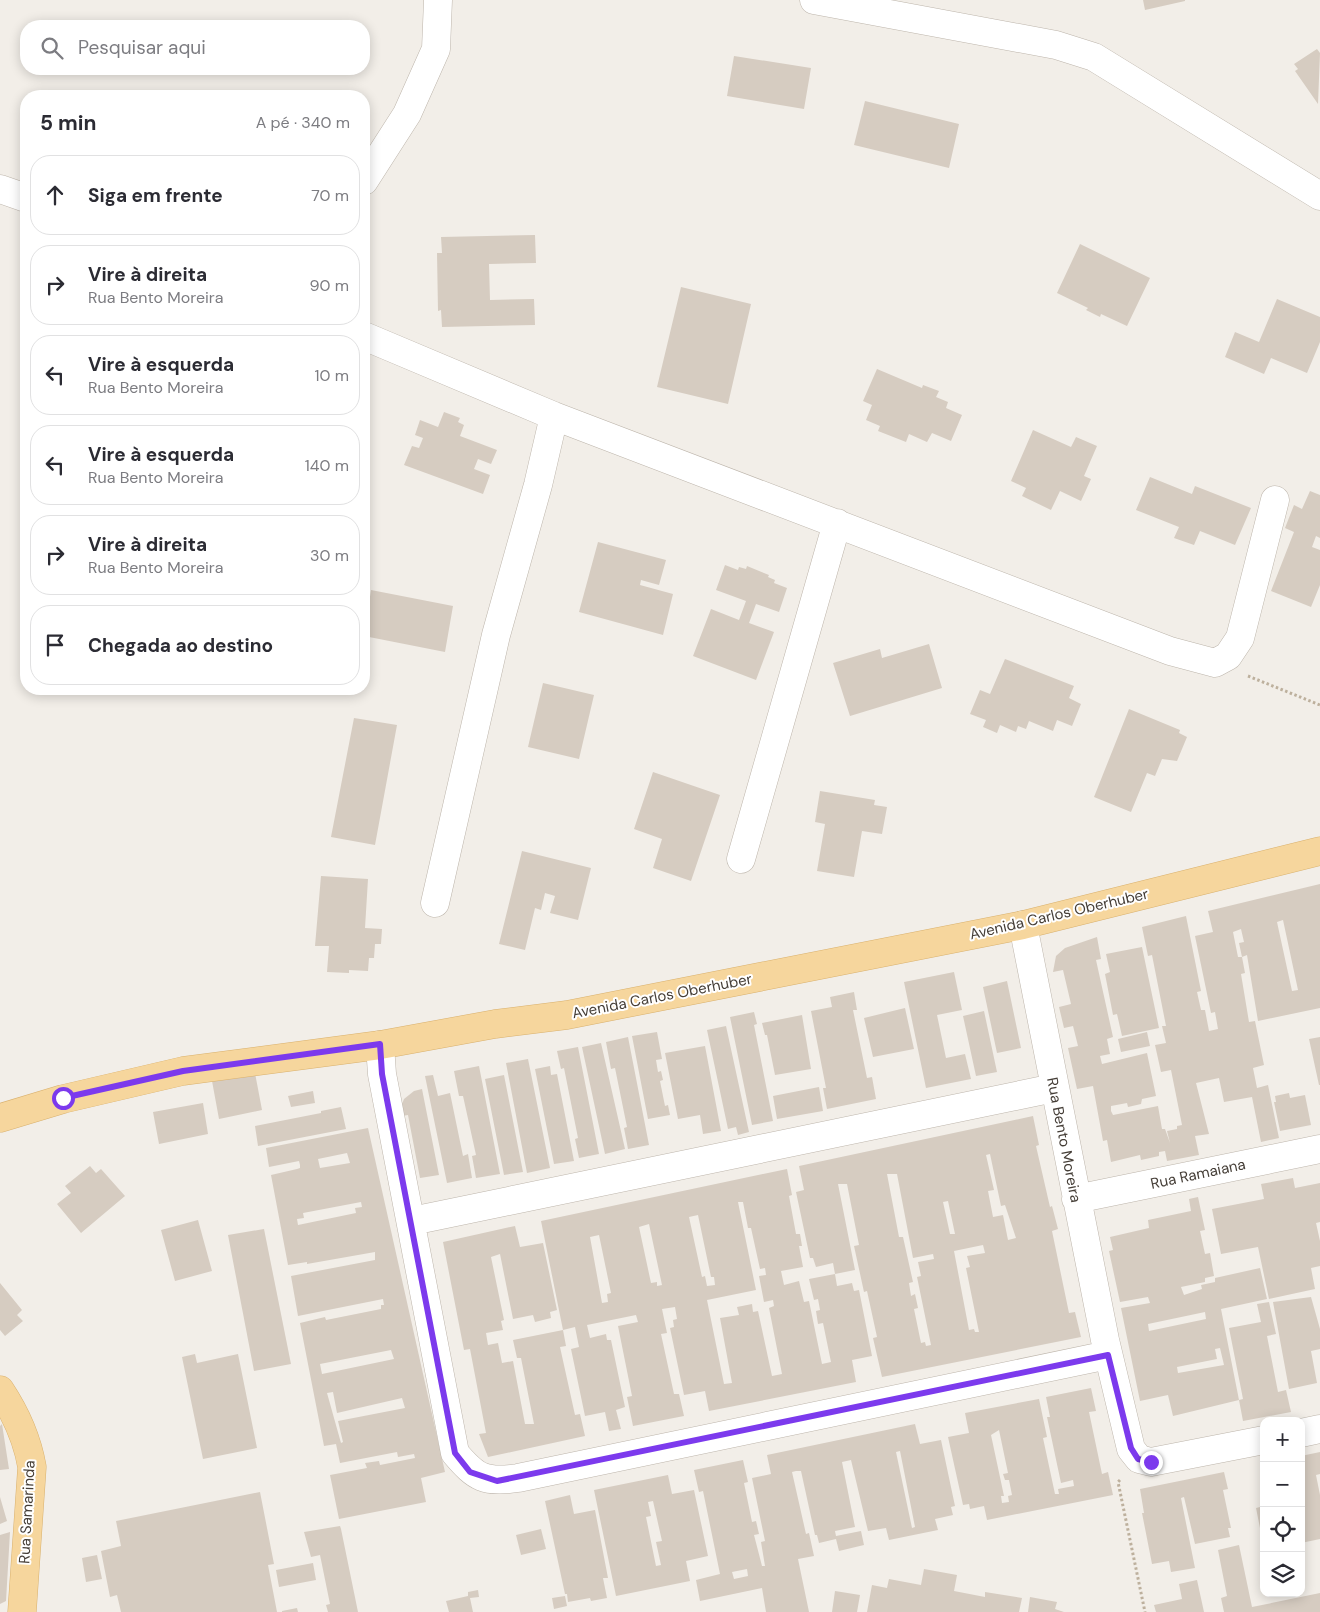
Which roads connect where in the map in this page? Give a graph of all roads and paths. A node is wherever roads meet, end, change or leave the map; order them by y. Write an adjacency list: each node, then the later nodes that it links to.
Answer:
1 (438, 0): 3 (street)
2 (814, 0): 6 (street)
3 (370, 172)
4 (0, 189): 5 (street)
5 (20, 196)
6 (1320, 196)
7 (370, 339): 8 (street)
8 (554, 416): 10 (street); 15 (street)
9 (1275, 500): 11 (street)
10 (837, 523): 11 (street); 14 (street)
11 (1215, 662): 12 (path)
12 (1320, 705)
13 (1320, 851): 16 (main road, Avenida Carlos Oberhuber)
14 (742, 858)
15 (435, 903)
16 (1023, 925): 17 (main road, Avenida Carlos Oberhuber); 18 (street, Rua Bento Moreira)
17 (380, 1044): 19 (main road, Avenida Carlos Oberhuber); 22 (street)
18 (1054, 1088): 21 (street, Rua Bento Moreira); 22 (street)
19 (0, 1118)
20 (1320, 1149): 21 (street, Rua Ramaiana)
21 (1076, 1199): 23 (street, Rua Bento Moreira)
22 (412, 1221): 23 (street)
23 (1108, 1355): 28 (street, Rua Bento Moreira)
24 (0, 1390): 29 (main road, Rua Samarinda)
25 (1320, 1430): 26 (street)
26 (1305, 1432)
27 (1260, 1441): 28 (street)
28 (1138, 1459): 30 (path)
29 (22, 1612)
30 (1145, 1612)

